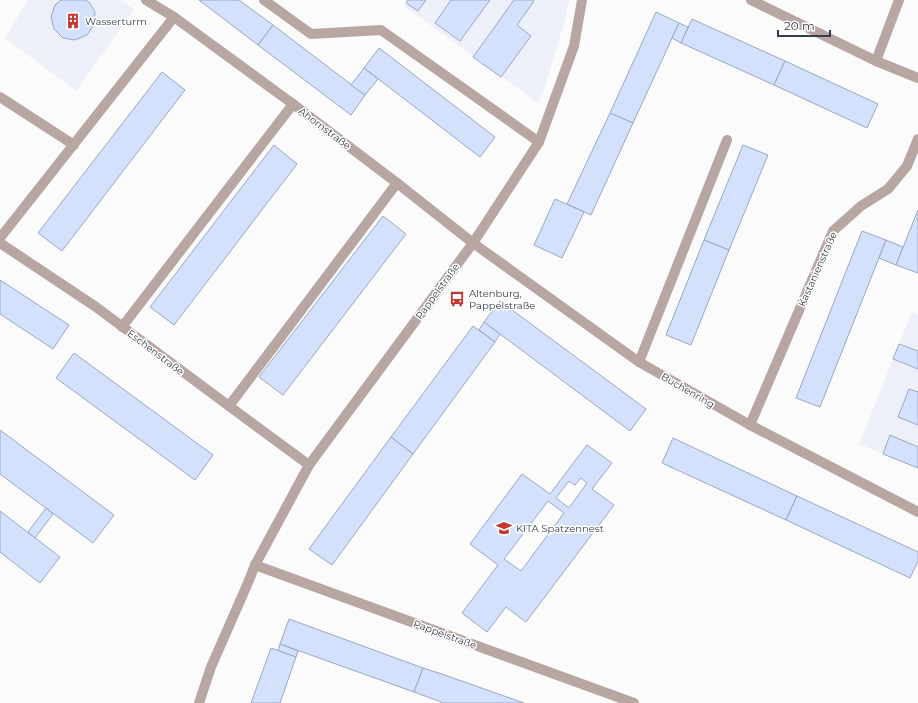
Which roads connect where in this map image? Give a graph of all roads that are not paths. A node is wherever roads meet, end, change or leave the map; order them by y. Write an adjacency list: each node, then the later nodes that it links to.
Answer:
1 (146, 0): 6 (street, Ahornstraße)
2 (264, 0): 13 (street)
3 (582, 0): 13 (street, Pappelstraße)
4 (751, 0): 7 (street)
5 (899, 0): 7 (street)
6 (174, 17): 10 (street, Ahornstraße); 14 (street)
7 (876, 61): 8 (street)
8 (918, 78)
9 (0, 97): 14 (street)
10 (293, 104): 15 (street, Ahornstraße); 19 (street)
11 (918, 139): 22 (street, Kastanienstraße)
12 (727, 140): 20 (street)
13 (539, 142): 17 (street, Pappelstraße)
14 (74, 145): 16 (street)
15 (397, 183): 17 (street, Ahornstraße); 21 (street)
16 (0, 238)
17 (473, 242): 20 (street, Buchenring); 23 (street, Pappelstraße)
18 (0, 243): 19 (street, Eschenstraße)
19 (122, 327): 21 (street, Eschenstraße)
20 (639, 362): 22 (street, Buchenring)
21 (228, 406): 23 (street, Eschenstraße)
22 (750, 425): 24 (street, Buchenring)
23 (309, 465): 25 (street, Pappelstraße)
24 (918, 512)
25 (255, 565): 26 (street, Pappelstraße); 27 (street, Pappelstraße)
26 (199, 703)
27 (634, 703)

